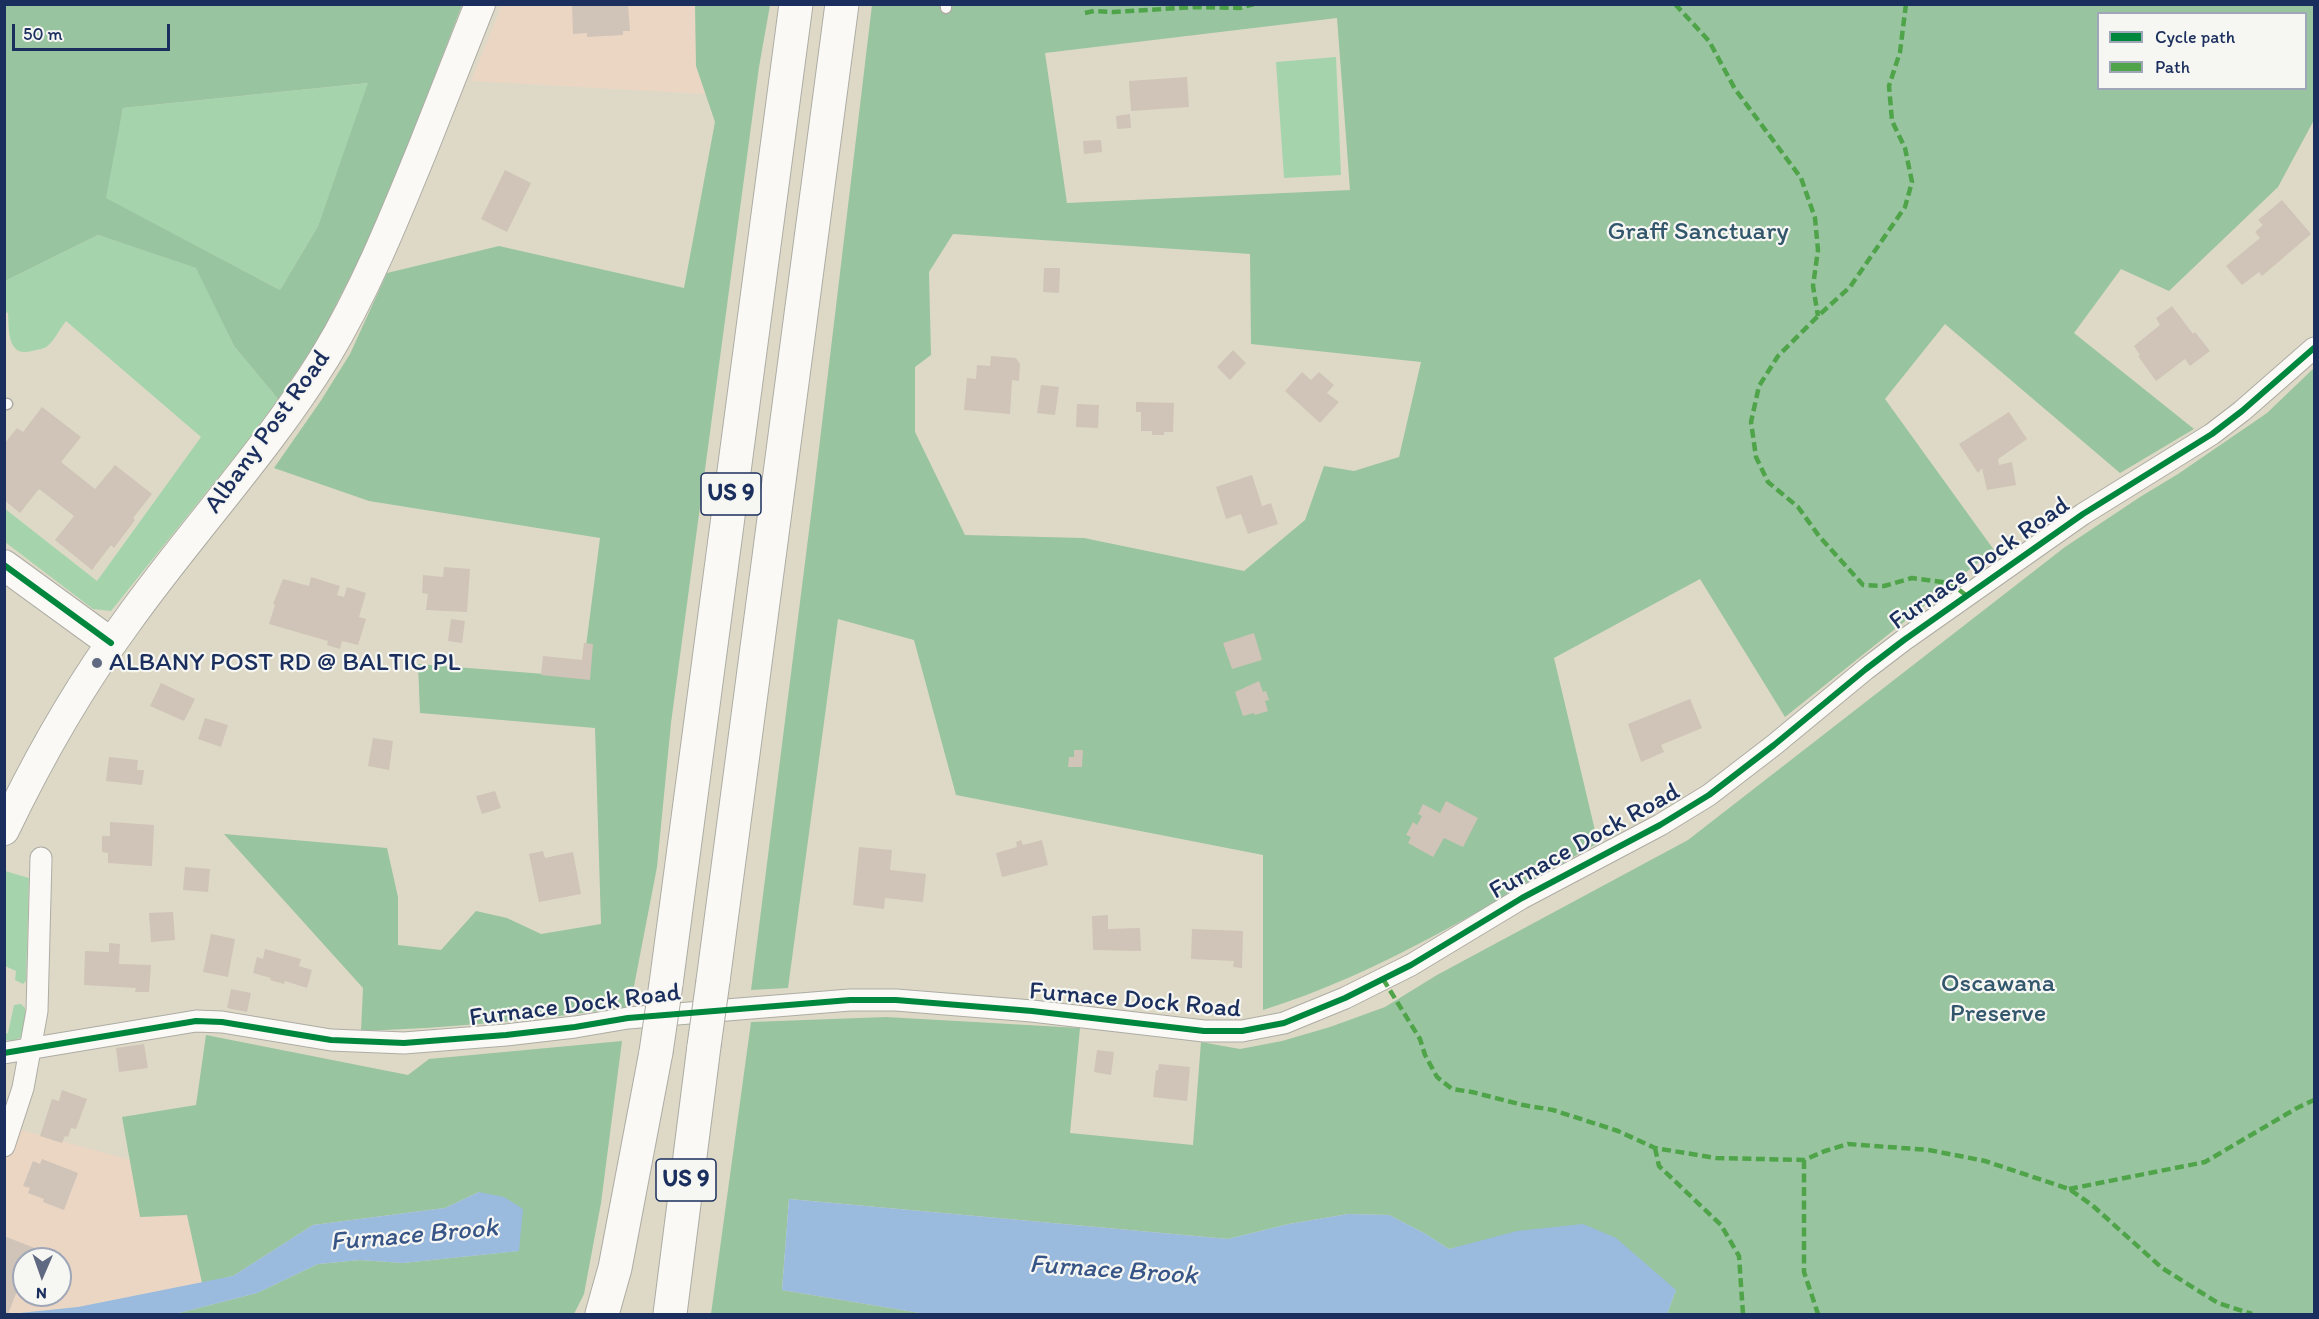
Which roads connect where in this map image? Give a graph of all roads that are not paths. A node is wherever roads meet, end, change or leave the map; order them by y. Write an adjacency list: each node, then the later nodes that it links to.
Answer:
1 (480, 4): 6 (main road, Albany Post Road)
2 (796, 4): 11 (highway, US 9, bridge)
3 (842, 4): 9 (highway, US 9, bridge)
4 (2314, 348): 10 (street, Furnace Dock Road)
5 (4, 565): 6 (main road)
6 (111, 644): 7 (main road, Albany Post Road)
7 (4, 830)
8 (41, 858): 10 (street)
9 (704, 1046): 16 (highway, US 9); 17 (highway)
10 (30, 1050): 12 (street, Furnace Dock Road); 13 (street)
11 (657, 1052): 14 (highway); 15 (highway, US 9)
12 (4, 1053)
13 (4, 1146)
14 (602, 1314)
15 (623, 1314)
16 (670, 1314)
17 (690, 1314)

